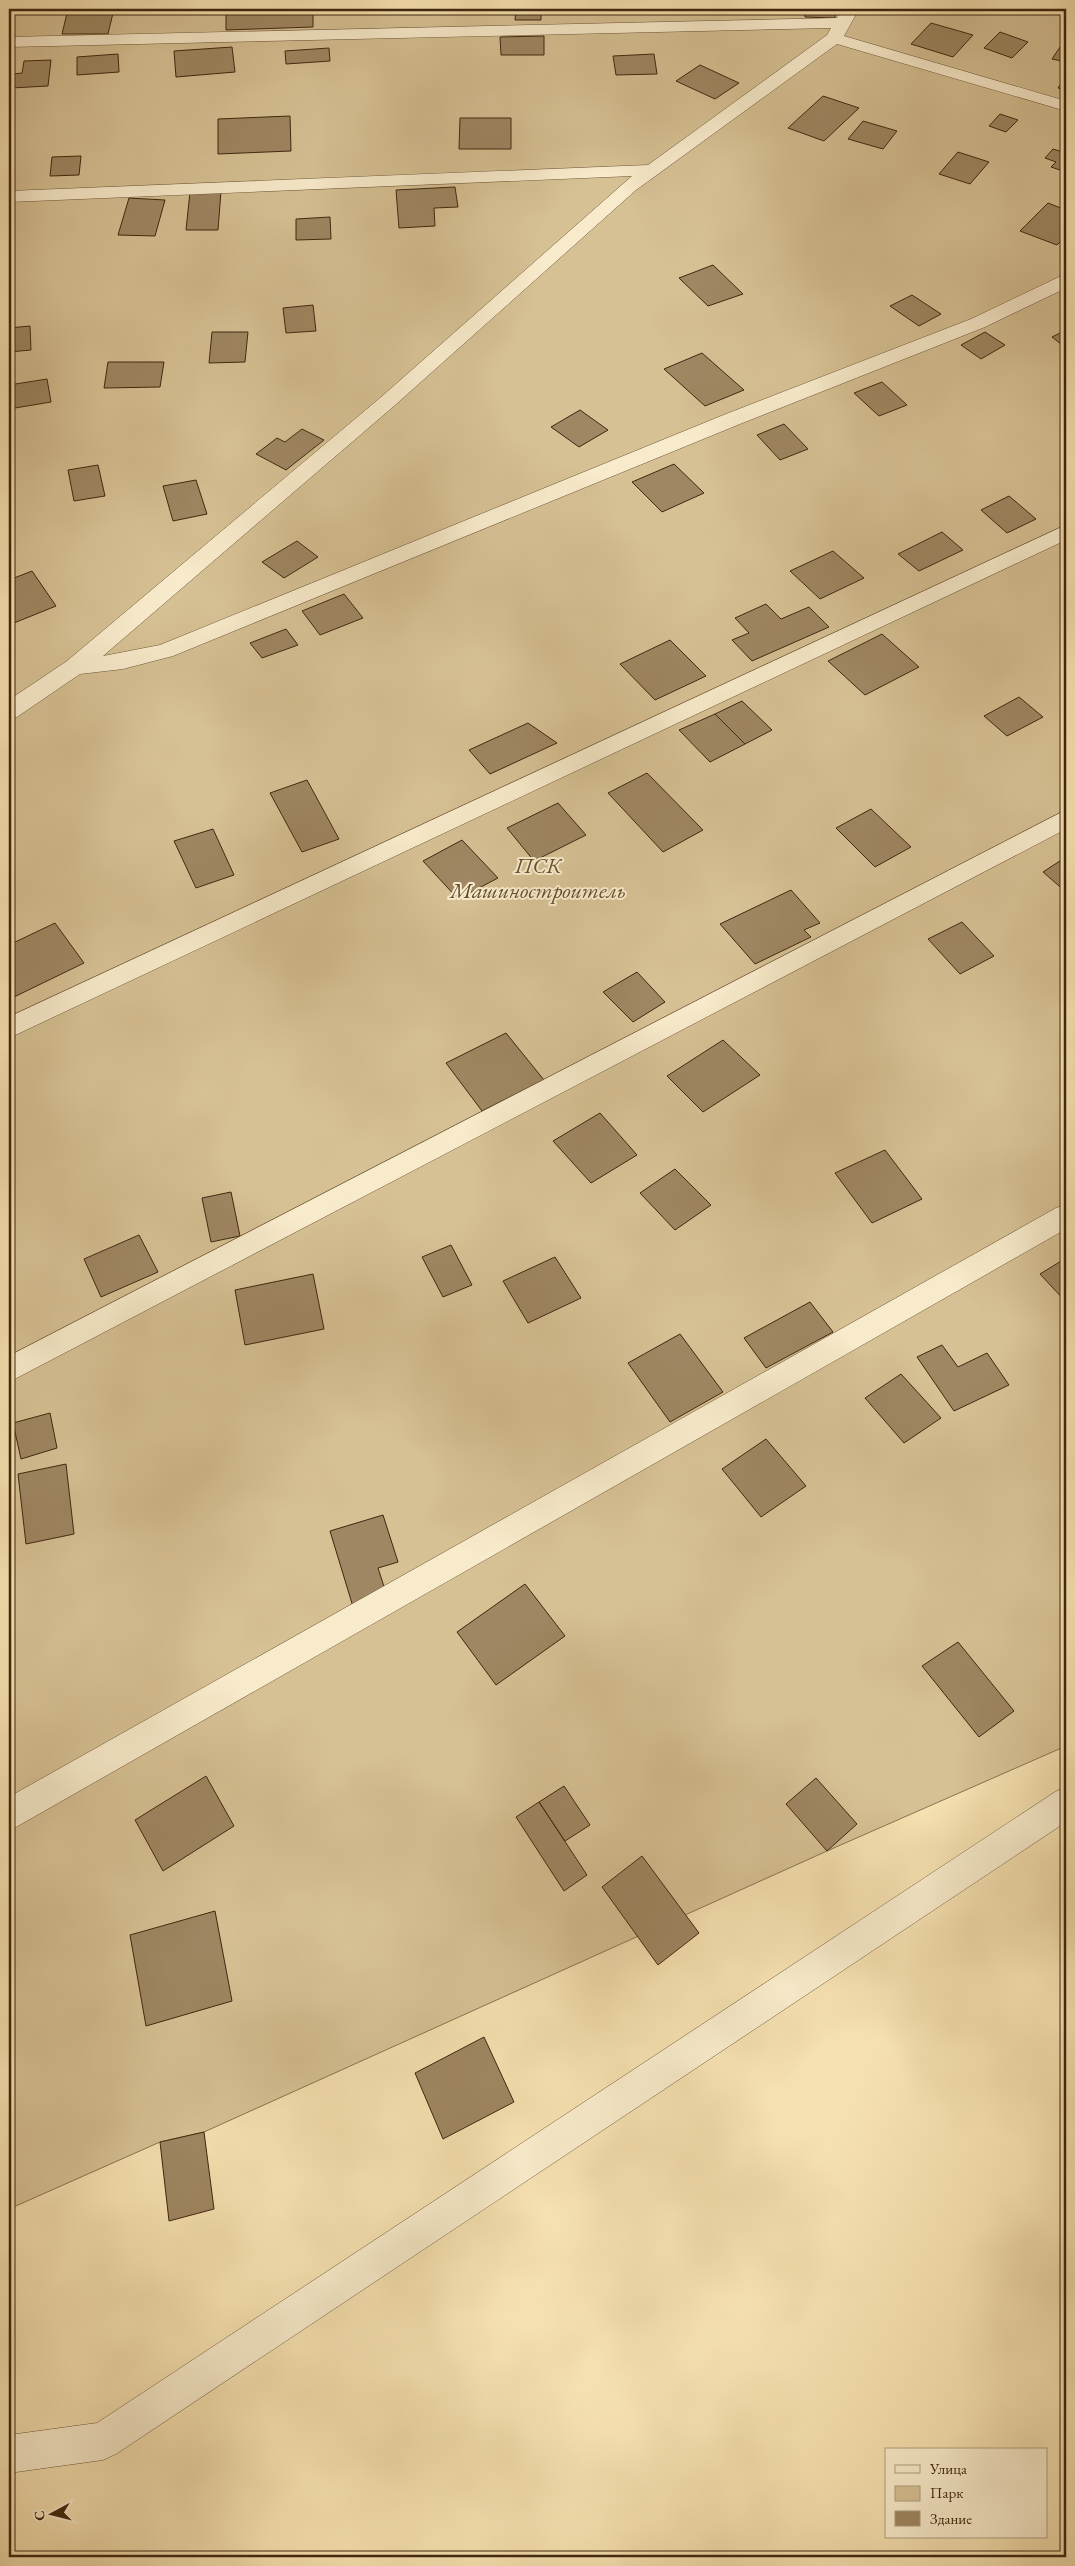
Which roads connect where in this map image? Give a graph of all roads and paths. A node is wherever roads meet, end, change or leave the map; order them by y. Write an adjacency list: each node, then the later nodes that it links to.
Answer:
1 (843, 23): 2 (street); 3 (street); 4 (street)
2 (9, 42)
3 (1066, 106)
4 (651, 170): 5 (street); 8 (street)
5 (9, 196)
6 (1066, 281): 8 (street)
7 (1066, 532): 11 (street)
8 (75, 667): 9 (street)
9 (9, 711)
10 (1066, 819): 13 (street)
11 (9, 1028)
12 (1066, 1216): 15 (street)
13 (9, 1370)
14 (1066, 1803): 16 (street)
15 (9, 1815)
16 (9, 2454)

